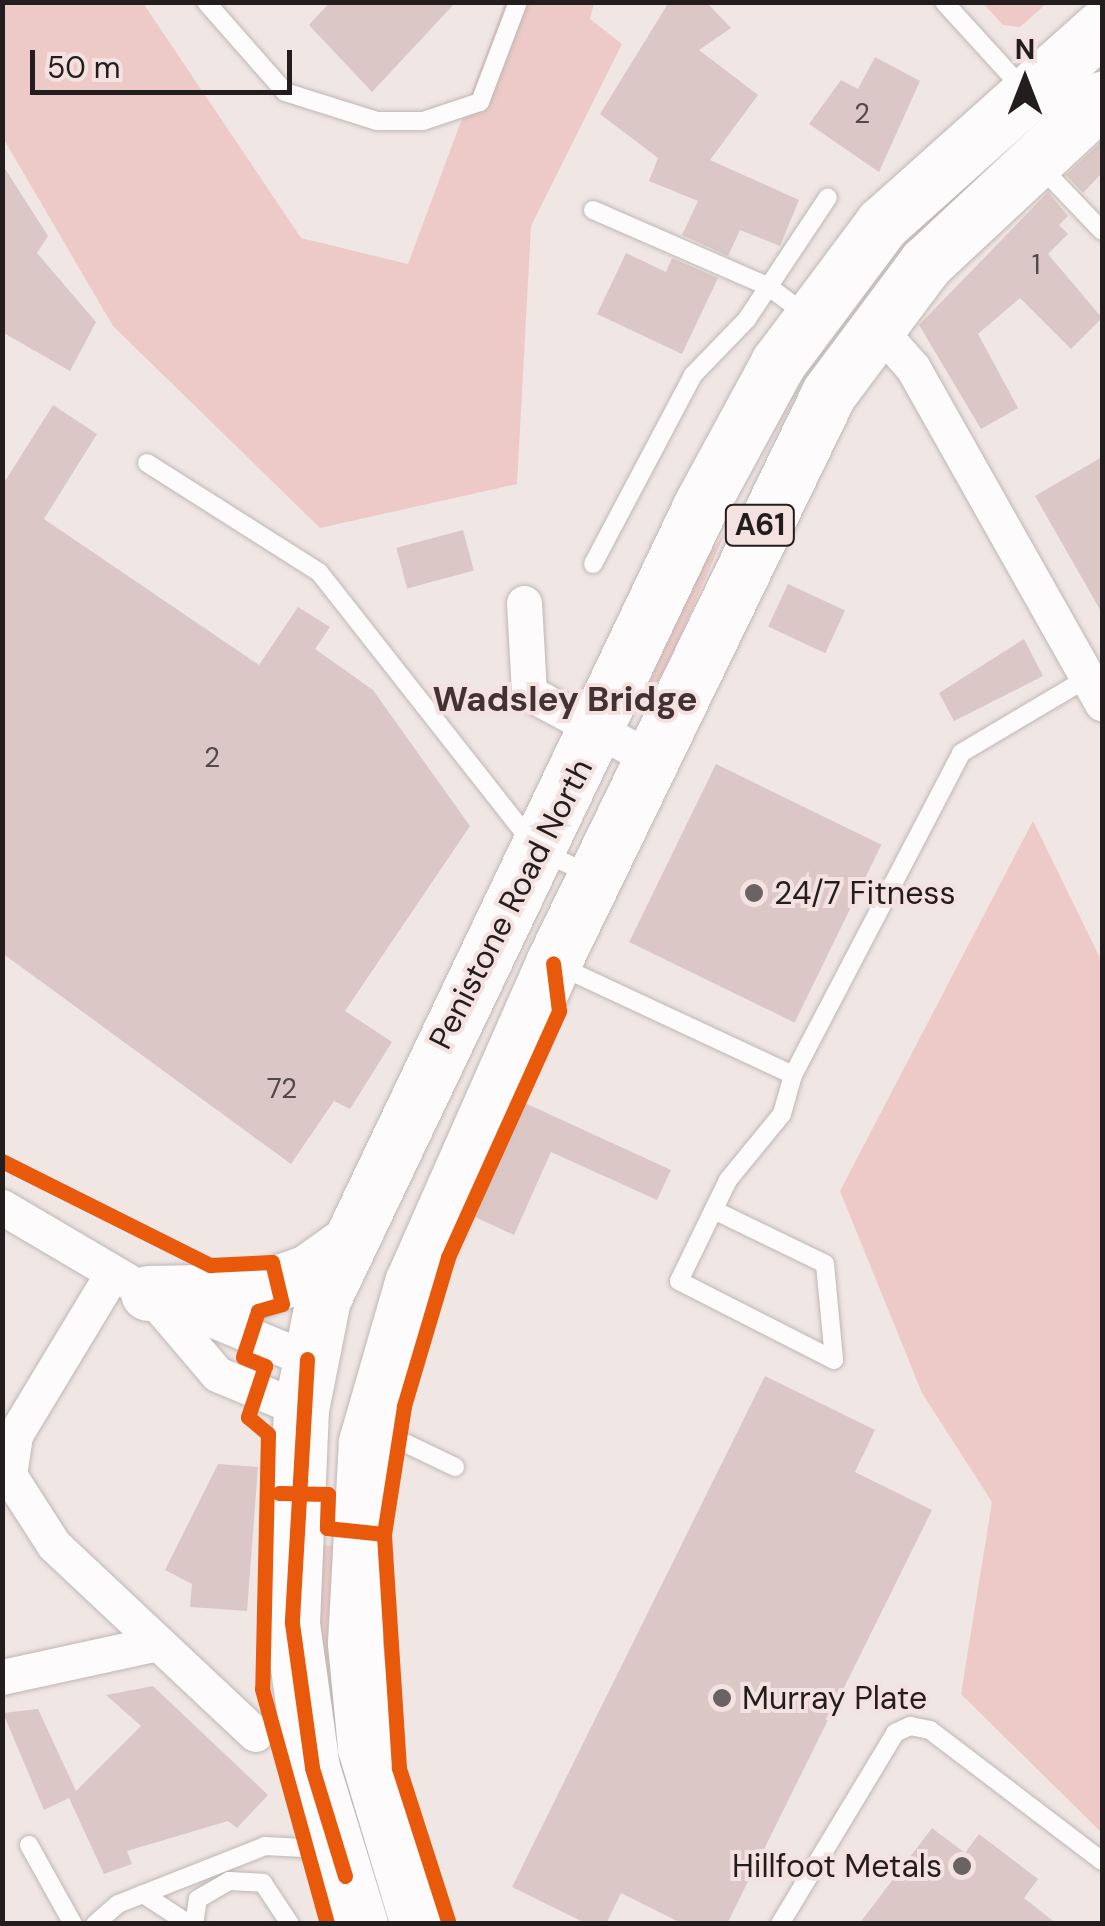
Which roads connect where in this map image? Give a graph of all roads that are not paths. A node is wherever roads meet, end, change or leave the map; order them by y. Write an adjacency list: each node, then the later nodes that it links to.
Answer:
1 (206, 2): 2 (lane)
2 (518, 2)
3 (944, 2): 5 (lane)
4 (1102, 27): 5 (highway, Penistone Road North / A61)
5 (1051, 117): 8 (lane); 9 (highway, Penistone Road North / A61); 10 (highway, Penistone Road North / A61)
6 (828, 197): 9 (lane)
7 (593, 210): 9 (lane)
8 (1102, 231)
9 (789, 302): 10 (highway); 12 (lane); 15 (highway, Penistone Road North / A61)
10 (876, 325): 14 (street); 16 (highway, Penistone Road North / A61)
11 (147, 463): 17 (lane)
12 (592, 564)
13 (524, 604): 15 (street)
14 (1096, 690): 20 (lane)
15 (597, 732): 16 (street); 17 (highway, Penistone Road North / A61)
16 (650, 758): 18 (highway, Penistone Road North / A61)
17 (538, 850): 18 (lane); 23 (highway, Penistone Road North / A61)
18 (594, 876): 19 (highway, Penistone Road North / A61)
19 (553, 963): 20 (lane); 25 (highway, Penistone Road North / A61)
20 (793, 1075): 22 (lane)
21 (2, 1206): 24 (street)
22 (714, 1210): 22 (lane)
23 (347, 1244): 24 (highway); 25 (highway, Penistone Road North / A61)
24 (130, 1283): 25 (street); 25 (street); 26 (street)
25 (337, 1394): 27 (lane); 34 (highway, Penistone Road North / A61); 39 (highway, Penistone Road North / A61)
26 (9, 1434): 28 (street)
27 (455, 1467)
28 (158, 1642): 29 (street); 30 (street)
29 (2, 1677)
30 (255, 1734)
31 (29, 1845): 35 (lane)
32 (1102, 1861): 40 (lane)
33 (143, 1894): 34 (lane); 36 (lane); 37 (lane)
34 (353, 1900)
35 (73, 1924)
36 (95, 1924)
37 (192, 1924): 38 (lane)
38 (290, 1924)
39 (418, 1924)
40 (780, 1924)

